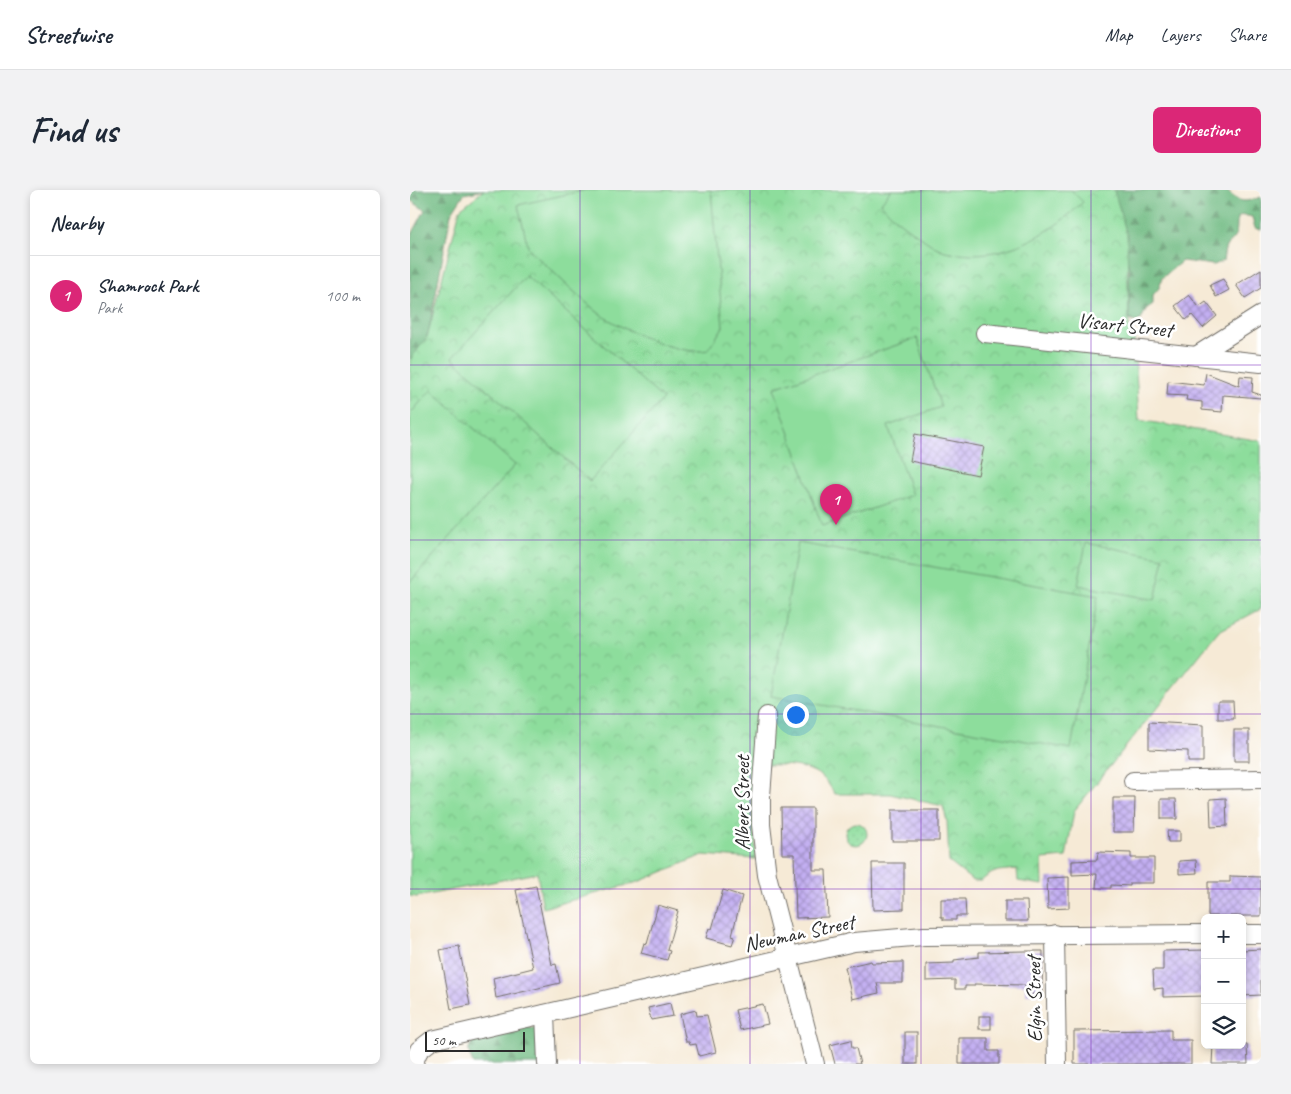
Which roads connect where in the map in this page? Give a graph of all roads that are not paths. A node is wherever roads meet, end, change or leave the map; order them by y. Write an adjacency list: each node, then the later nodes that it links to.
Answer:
1 (1261, 315): 3 (street)
2 (985, 333): 3 (street, Visart Street)
3 (1196, 356): 4 (street, Visart Street)
4 (1261, 363)
5 (767, 716): 12 (street, Albert Street)
6 (1261, 779): 7 (street)
7 (1133, 781)
8 (1055, 934): 9 (street, Newman Street); 12 (street, Newman Street); 17 (street, Elgin Street)
9 (1201, 934)
10 (1246, 934): 11 (street)
11 (1261, 934)
12 (788, 958): 13 (street, Newman Street); 16 (street, Albert Street)
13 (545, 1014): 14 (street, Newman Street); 15 (street)
14 (414, 1059)
15 (547, 1064)
16 (815, 1064)
17 (1057, 1064)

